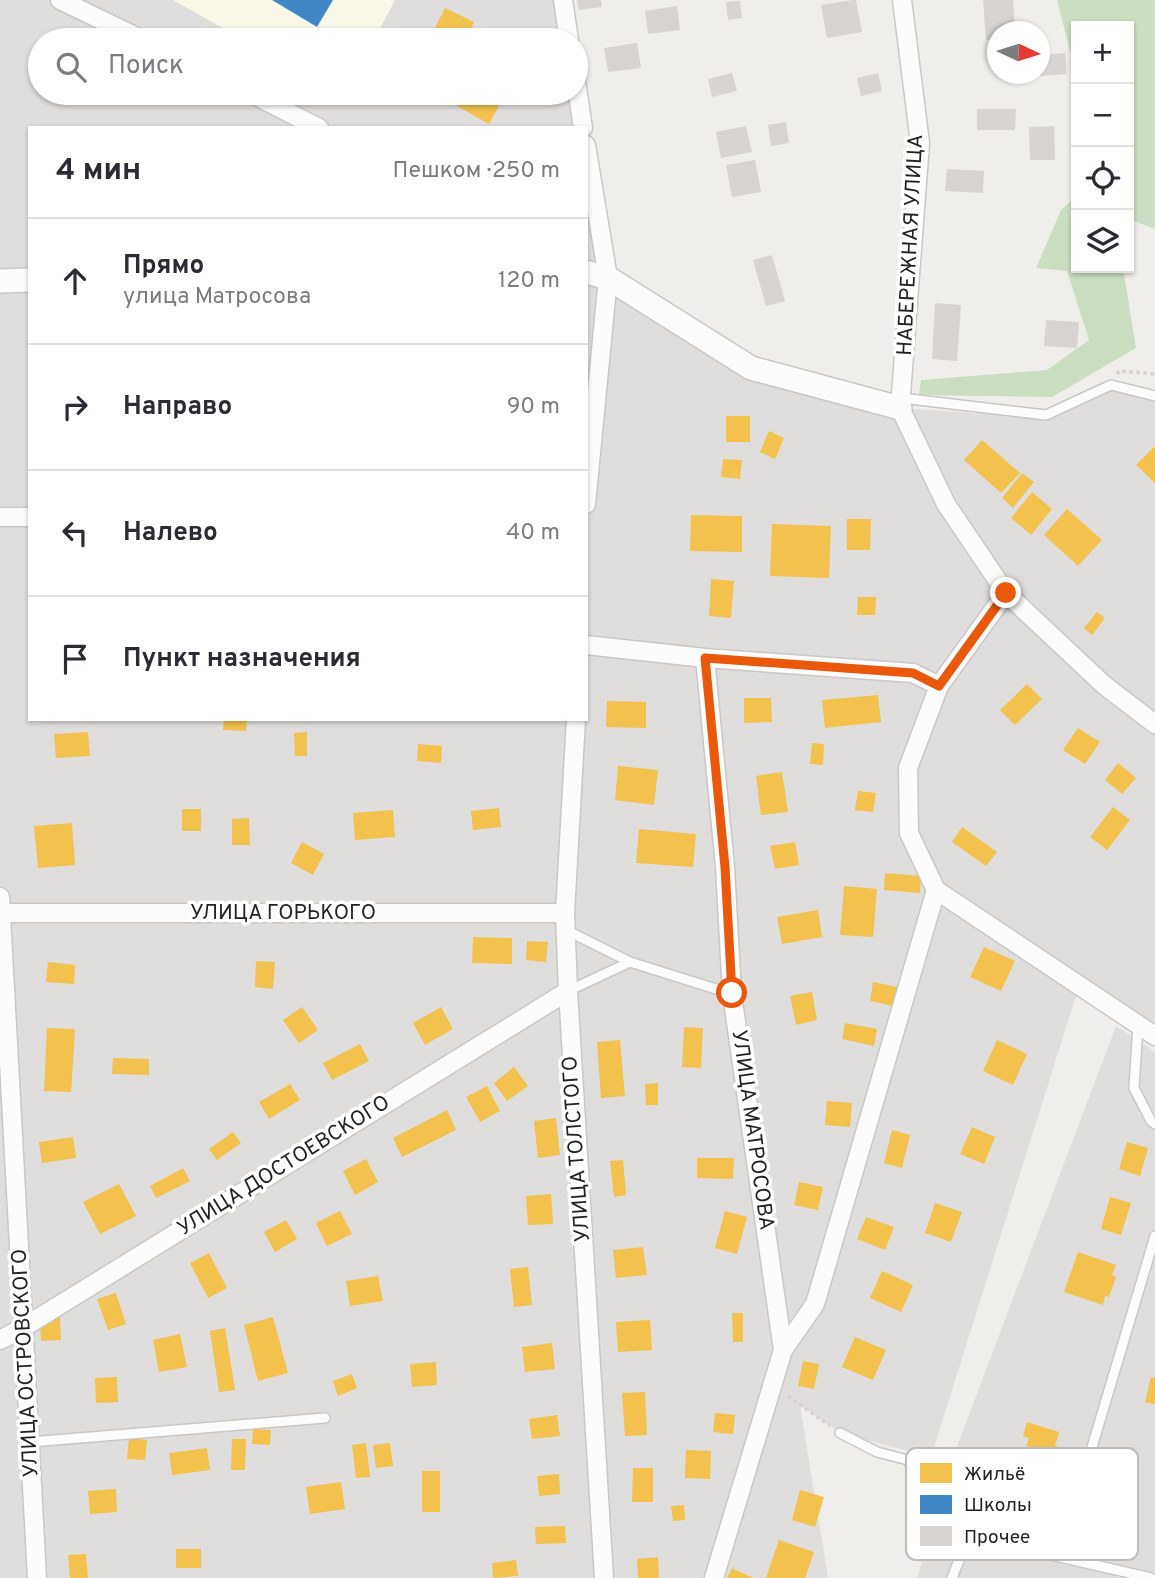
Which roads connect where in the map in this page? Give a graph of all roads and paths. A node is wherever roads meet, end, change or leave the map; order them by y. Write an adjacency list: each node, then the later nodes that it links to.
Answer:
1 (60, 0): 4 (street)
2 (563, 0): 5 (street)
3 (902, 0): 15 (street, НАБЕРЕЖНАЯ УЛИЦА)
4 (118, 28)
5 (567, 28)
6 (274, 105): 8 (street)
7 (580, 105): 9 (street)
8 (315, 126)
9 (583, 126)
10 (588, 169): 11 (street)
11 (597, 275): 15 (street); 16 (street)
12 (28, 280): 13 (street)
13 (0, 281)
14 (1155, 396): 15 (lane)
15 (900, 403): 19 (street)
16 (588, 462)
17 (0, 517): 18 (street)
18 (28, 517)
19 (1006, 593): 22 (street); 24 (street)
20 (588, 645): 21 (street)
21 (705, 658): 22 (street); 31 (street, УЛИЦА МАТРОСОВА)
22 (939, 686): 25 (street)
23 (576, 721): 28 (street, УЛИЦА ТОЛСТОГО)
24 (1155, 724)
25 (936, 890): 32 (street); 39 (street)
26 (0, 897): 27 (street, УЛИЦА ОСТРОВСКОГО)
27 (0, 913): 28 (street, УЛИЦА ГОРЬКОГО); 36 (street, УЛИЦА ОСТРОВСКОГО)
28 (566, 921): 29 (lane); 30 (street, УЛИЦА ТОЛСТОГО)
29 (630, 962): 30 (lane); 31 (lane)
30 (568, 991): 36 (street, УЛИЦА ДОСТОЕВСКОГО); 49 (street, УЛИЦА ТОЛСТОГО)
31 (732, 993): 39 (street, УЛИЦА МАТРОСОВА)
32 (1138, 1025): 33 (street); 34 (lane)
33 (1155, 1036)
34 (1155, 1124)
35 (1155, 1236): 44 (lane)
36 (24, 1327): 37 (street); 38 (street, УЛИЦА ДОСТОЕВСКОГО); 43 (street, УЛИЦА ОСТРОВСКОГО)
37 (0, 1328)
38 (0, 1340)
39 (783, 1350): 50 (street)
40 (800, 1404): 42 (path)
41 (325, 1418): 43 (lane)
42 (840, 1433): 45 (lane)
43 (30, 1442): 48 (street, УЛИЦА ОСТРОВСКОГО)
44 (1092, 1448)
45 (906, 1459)
46 (960, 1560): 51 (lane)
47 (1072, 1560): 52 (lane)
48 (37, 1578)
49 (604, 1578)
50 (714, 1578)
51 (953, 1578)
52 (1151, 1578)

